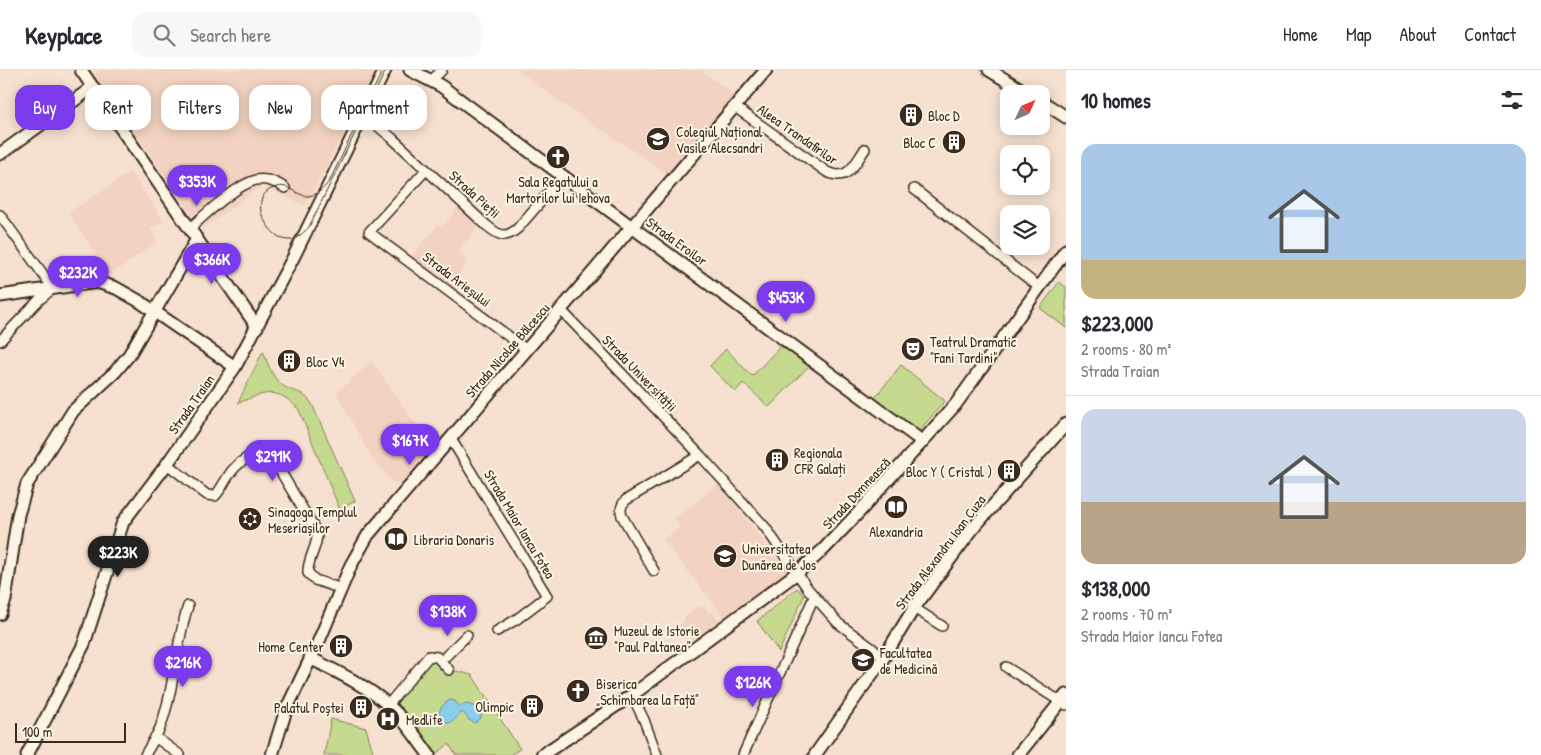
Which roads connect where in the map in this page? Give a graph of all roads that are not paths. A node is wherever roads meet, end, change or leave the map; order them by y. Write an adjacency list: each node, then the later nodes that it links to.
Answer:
1 (385, 70): 9 (main road, Strada Traian)
2 (410, 70): 7 (main road, Strada Eroilor)
3 (442, 70): 7 (street)
4 (989, 70): 10 (main road)
5 (762, 71): 13 (main road, Strada Nicolae Bălcescu)
6 (86, 72): 8 (main road)
7 (431, 81): 21 (main road, Strada Eroilor)
8 (92, 85)
9 (378, 85)
10 (1014, 85)
11 (85, 93): 19 (main road)
12 (1050, 106): 14 (main road)
13 (735, 107): 18 (street, Aleea Trandafirilor); 25 (main road, Strada Nicolae Bălcescu)
14 (1066, 116)
15 (123, 130): 26 (main road)
16 (356, 130): 34 (main road, Strada Traian)
17 (381, 130): 20 (street, Strada Pieții)
18 (865, 149)
19 (0, 154)
20 (426, 170): 21 (street, Strada Pieții); 36 (street, Strada Arieșului)
21 (563, 176): 25 (main road, Strada Eroilor)
22 (285, 188): 26 (street)
23 (914, 189): 30 (street)
24 (0, 215): 29 (street)
25 (631, 226): 32 (main road, Strada Nicolae Bălcescu); 40 (main road, Strada Eroilor)
26 (190, 228): 27 (main road)
27 (197, 239): 33 (main road); 34 (main road)
28 (1066, 250): 30 (main road, Strada Domnească)
29 (53, 288): 31 (main road); 33 (main road); 35 (street)
30 (1039, 288): 40 (main road, Strada Domnească)
31 (0, 296)
32 (561, 310): 36 (main road, Strada Nicolae Bălcescu); 41 (street, Strada Universității)
33 (154, 312): 37 (main road); 47 (main road)
34 (257, 327): 37 (main road, Strada Traian)
35 (0, 341)
36 (527, 350): 39 (main road, Strada Nicolae Bălcescu)
37 (235, 368): 42 (main road, Strada Traian)
38 (1066, 424): 49 (main road, Strada Alexandru Ioan Cuza)
39 (451, 439): 45 (main road, Strada Nicolae Bălcescu); 52 (street, Strada Maior Iancu Fotea)
40 (923, 442): 44 (main road, Strada Domnească)
41 (700, 455): 43 (street); 44 (street, Strada Universității)
42 (167, 464): 45 (street); 63 (main road, Strada Traian)
43 (654, 571)
44 (797, 573): 46 (street, Strada Universității); 59 (main road, Strada Domnească)
45 (342, 589): 56 (main road, Strada Nicolae Bălcescu)
46 (814, 597): 55 (street, Strada Universității); 70 (street)
47 (3, 598): 50 (main road)
48 (188, 606): 62 (street)
49 (914, 608): 51 (street); 55 (main road, Strada Alexandru Ioan Cuza)
50 (0, 614)
51 (942, 626)
52 (497, 631)
53 (467, 635): 54 (street)
54 (446, 656)
55 (884, 657): 71 (main road, Strada Alexandru Ioan Cuza)
56 (310, 658): 61 (main road); 66 (main road, Strada Nicolae Bălcescu)
57 (1006, 667): 60 (street)
58 (449, 670): 61 (street)
59 (632, 696): 68 (main road, Strada Domnească); 69 (street)
60 (1064, 701): 72 (main road)
61 (388, 705): 67 (main road)
62 (156, 737): 64 (street); 65 (street)
63 (27, 755)
64 (145, 755)
65 (180, 755)
66 (272, 755)
67 (429, 755)
68 (542, 755)
69 (657, 755)
70 (743, 755)
71 (815, 755)
72 (1018, 755)

